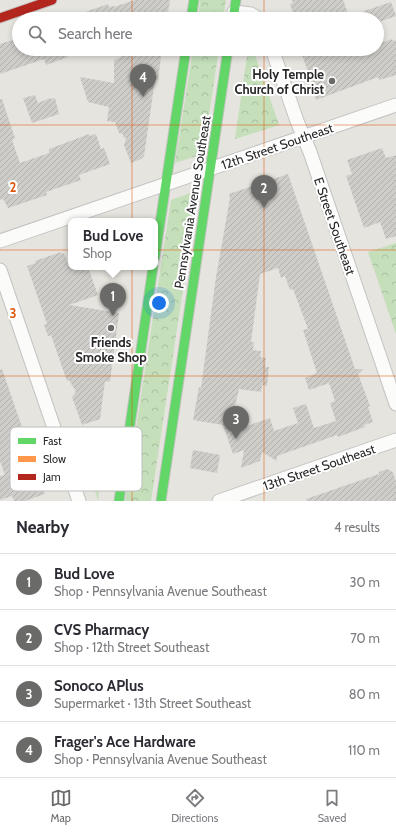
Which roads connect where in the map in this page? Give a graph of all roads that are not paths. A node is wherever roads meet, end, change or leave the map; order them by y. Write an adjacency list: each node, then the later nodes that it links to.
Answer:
1 (52, 0): 3 (main road)
2 (194, 0): 4 (main road)
3 (17, 12)
4 (192, 12)
5 (12, 14): 6 (main road)
6 (0, 18)
7 (185, 56): 13 (main road)
8 (227, 56): 12 (main road, Pennsylvania Avenue Southeast)
9 (275, 56): 11 (street, E Street Southeast)
10 (396, 105): 11 (street, 12th Street Southeast)
11 (304, 137): 12 (street, 12th Street Southeast); 18 (street, E Street Southeast)
12 (210, 169): 13 (street, 12th Street Southeast); 26 (main road, Pennsylvania Avenue Southeast)
13 (166, 184): 14 (main road); 15 (street, 12th Street Southeast)
14 (158, 237)
15 (0, 241)
16 (0, 270): 19 (street)
17 (153, 270): 20 (main road)
18 (396, 404)
19 (54, 427)
20 (130, 427)
21 (396, 440): 27 (street, 13th Street Southeast)
22 (76, 491): 24 (street)
23 (120, 491): 25 (main road)
24 (79, 501)
25 (119, 501)
26 (161, 501)
27 (219, 501)

